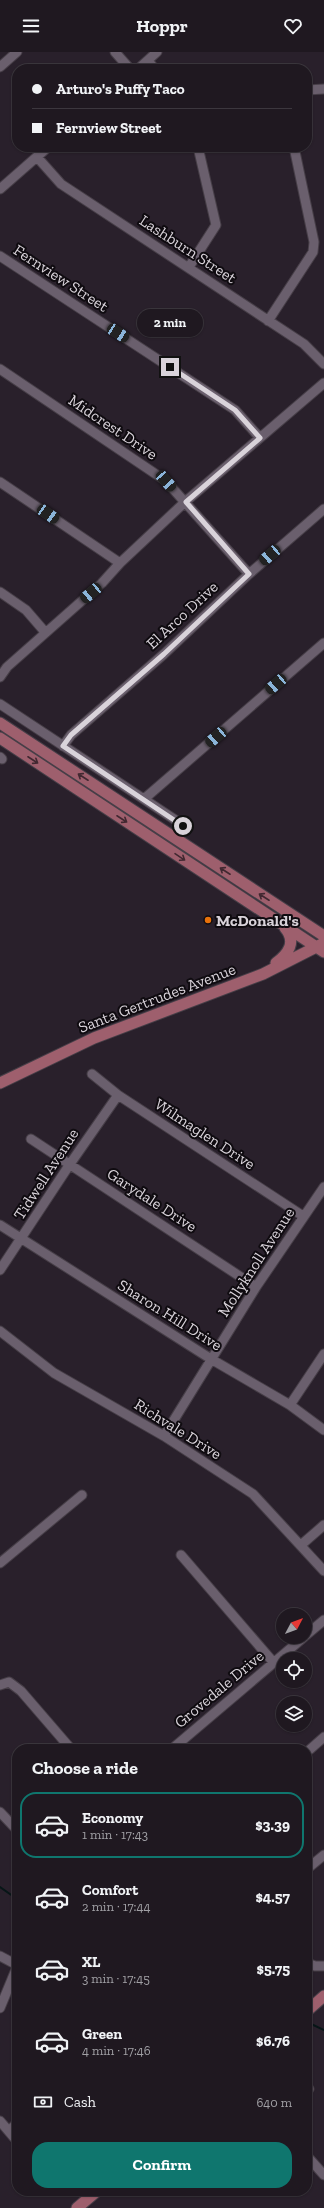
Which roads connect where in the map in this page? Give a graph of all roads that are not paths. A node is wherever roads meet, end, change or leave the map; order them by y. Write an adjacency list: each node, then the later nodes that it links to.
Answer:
1 (17, 52): 8 (street)
2 (115, 52): 5 (street)
3 (157, 52): 4 (street)
4 (148, 60): 6 (street); 7 (street)
5 (126, 64)
6 (144, 64)
7 (151, 64)
8 (0, 67)
9 (324, 89): 10 (street)
10 (312, 90)
11 (42, 152): 14 (street)
12 (199, 152): 17 (street)
13 (295, 152): 18 (street)
14 (37, 156): 15 (street); 17 (street, Lashburn Street)
15 (0, 188)
16 (0, 256): 22 (street, Fernview Street)
17 (189, 266): 18 (street, Lashburn Street)
18 (268, 321): 19 (street, Lashburn Street)
19 (324, 364)
20 (0, 369): 24 (street, Midcrest Drive)
21 (324, 383): 22 (street)
22 (260, 438): 24 (street)
23 (0, 482): 26 (street)
24 (186, 502): 26 (street); 27 (street, Midcrest Drive)
25 (324, 509): 27 (street, El Arco Drive)
26 (120, 563): 29 (street)
27 (249, 574): 35 (street, El Arco Drive)
28 (0, 592): 29 (street)
29 (45, 632): 31 (street)
30 (324, 643): 36 (street)
31 (0, 677)
32 (0, 704): 35 (street)
33 (0, 723): 39 (main road, one-way to 33)
34 (0, 738): 38 (main road, one-way to 38)
35 (63, 746): 36 (street)
36 (144, 799): 37 (street)
37 (183, 826)
38 (280, 924): 40 (main road); 41 (main road)
39 (324, 936)
40 (322, 947): 41 (main road, Santa Gertrudes Avenue)
41 (263, 974): 43 (main road, Santa Gertrudes Avenue)
42 (92, 1074): 44 (street, Wilmaglen Drive)
43 (0, 1083)
44 (118, 1095): 46 (street, Tidwell Avenue); 48 (street, Wilmaglen Drive)
45 (31, 1139): 46 (street, Garydale Drive)
46 (70, 1164): 50 (street, Tidwell Avenue); 52 (street, Garydale Drive)
47 (324, 1187): 48 (street, Mollyknoll Avenue)
48 (303, 1216): 52 (street, Mollyknoll Avenue)
49 (0, 1225): 50 (street, Sharon Hill Drive)
50 (21, 1240): 51 (street, Tidwell Avenue); 55 (street, Sharon Hill Drive)
51 (0, 1270)
52 (256, 1287): 55 (street, Mollyknoll Avenue)
53 (0, 1331): 58 (street, Richvale Drive)
54 (324, 1354): 56 (street)
55 (211, 1359): 56 (street, Sharon Hill Drive); 58 (street, Mollyknoll Avenue)
56 (290, 1405): 57 (street, Sharon Hill Drive)
57 (324, 1430)
58 (164, 1436): 61 (street, Richvale Drive)
59 (82, 1495): 63 (street)
60 (324, 1525): 61 (street)
61 (301, 1545): 64 (street, Richvale Drive)
62 (181, 1555): 68 (street)
63 (0, 1563)
64 (324, 1571)
65 (324, 1620): 66 (street, Grovedale Drive)
66 (312, 1630)
67 (296, 1644): 68 (street, Grovedale Drive)
68 (274, 1663): 72 (street, Grovedale Drive)
69 (0, 1685): 71 (street)
70 (324, 1737): 73 (street)
71 (67, 1744)
72 (178, 1744)
73 (312, 1748)
74 (0, 1812): 75 (street)
75 (12, 1825)
76 (324, 1855): 77 (street)
77 (312, 1865)
78 (0, 1956): 79 (street)
79 (12, 1963)
80 (312, 1965): 81 (street)
81 (324, 1966)
82 (12, 1978): 85 (street)
83 (324, 1996): 84 (main road)
84 (312, 2007)
85 (0, 2008)
86 (0, 2121): 88 (street)
87 (12, 2128): 88 (street)
88 (9, 2131): 89 (street)
89 (12, 2134)
90 (312, 2162): 91 (street)
91 (324, 2175)
92 (91, 2196): 93 (main road)
93 (77, 2208)

